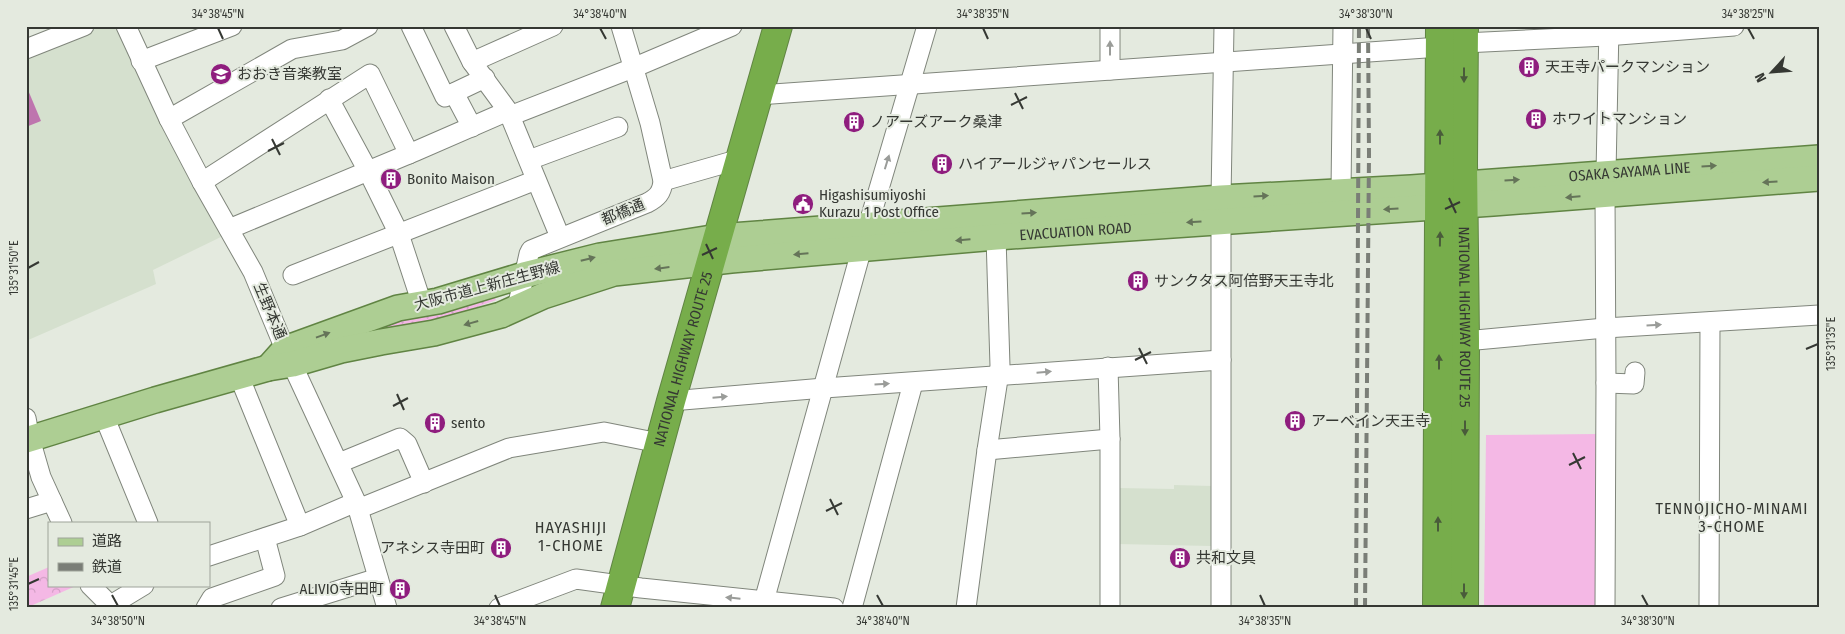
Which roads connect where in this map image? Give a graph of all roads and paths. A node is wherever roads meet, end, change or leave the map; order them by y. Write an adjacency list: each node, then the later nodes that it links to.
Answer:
1 (84, 26): 19 (street)
2 (126, 26): 21 (street, 生野本通)
3 (232, 26): 21 (street)
4 (368, 26): 32 (street)
5 (410, 26): 28 (street)
6 (454, 26): 22 (street)
7 (553, 26): 22 (street)
8 (621, 26): 24 (street)
9 (732, 26): 24 (street)
10 (778, 26): 29 (highway, NATIONAL HIGHWAY ROUTE 25)
11 (927, 26): 27 (street)
12 (1110, 26): 25 (street, one-way to 12)
13 (1224, 26): 23 (street)
14 (1343, 26): 20 (street)
15 (1734, 26): 16 (street)
16 (1726, 27): 17 (street)
17 (1608, 31): 18 (street); 44 (street)
18 (1452, 36): 20 (street); 46 (highway, NATIONAL HIGHWAY ROUTE 25)
19 (26, 49)
20 (1342, 55): 23 (street); 45 (street)
21 (141, 61): 32 (street, 生野本通)
22 (472, 62): 26 (street)
23 (1224, 63): 25 (street); 47 (street)
24 (633, 68): 31 (street); 42 (street)
25 (1110, 70): 27 (street)
26 (484, 78): 28 (street); 31 (street)
27 (911, 85): 29 (street); 51 (street, one-way to 27)
28 (454, 92): 33 (street)
29 (758, 95): 37 (highway, NATIONAL HIGHWAY ROUTE 25)
30 (329, 99): 35 (street); 39 (street); 43 (street)
31 (509, 113): 33 (street); 38 (street)
32 (169, 119): 43 (street, 生野本通)
33 (472, 127): 35 (street)
34 (618, 127): 38 (street)
35 (409, 154): 39 (street)
36 (1819, 158): 44 (main road, OSAKA SAYAMA LINE, one-way to 36)
37 (740, 159): 42 (street); 53 (highway, NATIONAL HIGHWAY ROUTE 25)
38 (529, 160): 41 (street)
39 (368, 171): 48 (street); 49 (street)
40 (1819, 178): 44 (main road, OSAKA SAYAMA LINE, one-way to 44)
41 (536, 180): 49 (street); 50 (street)
42 (663, 181): 50 (street, 都橋通)
43 (202, 182): 48 (street, 生野本通)
44 (1606, 184): 46 (main road, OSAKA SAYAMA LINE); 60 (street)
45 (1341, 191): 46 (main road, EVACUATION ROAD); 47 (main road, EVACUATION ROAD, one-way to 45)
46 (1452, 195): 47 (main road, EVACUATION ROAD, one-way to 47); 61 (highway, NATIONAL HIGHWAY ROUTE 25); 103 (highway, NATIONAL HIGHWAY ROUTE 25, one-way to 46)
47 (1221, 209): 51 (main road, EVACUATION ROAD, one-way to 47); 52 (main road, EVACUATION ROAD, one-way to 52); 63 (street)
48 (230, 229): 62 (street, 生野本通)
49 (398, 234): 54 (street); 56 (street)
50 (560, 237): 55 (street, 都橋通)
51 (865, 237): 52 (main road, EVACUATION ROAD, one-way to 51); 53 (main road, EVACUATION ROAD); 70 (street)
52 (996, 237): 67 (street)
53 (715, 250): 55 (main road, 大阪市道上新庄生野線, one-way to 53); 57 (main road, 大阪市道上新庄生野線, one-way to 57); 71 (highway, NATIONAL HIGHWAY ROUTE 25)
54 (293, 275)
55 (524, 275): 56 (main road, 大阪市道上新庄生野線); 57 (street)
56 (422, 304): 62 (main road, 大阪市道上新庄生野線, one-way to 56)
57 (517, 308): 62 (main road, 大阪市道上新庄生野線, one-way to 62)
58 (1819, 315): 59 (street)
59 (1710, 322): 60 (street, one-way to 59); 106 (street)
60 (1605, 328): 61 (street); 69 (street)
61 (1465, 341): 104 (highway, NATIONAL HIGHWAY ROUTE 25, one-way to 104)
62 (289, 357): 66 (main road, 大阪市道上新庄生野線); 77 (street, 生野本通)
63 (1221, 360): 64 (street); 102 (street)
64 (1108, 367): 67 (street, one-way to 64); 74 (street)
65 (1635, 372): 69 (street)
66 (239, 376): 72 (main road, 大阪市道上新庄生野線); 84 (street)
67 (997, 377): 68 (street); 76 (street)
68 (913, 383): 70 (street, one-way to 68); 99 (street)
69 (1606, 383): 105 (street)
70 (824, 388): 71 (street, one-way to 70); 91 (street)
71 (671, 401): 75 (highway, NATIONAL HIGHWAY ROUTE 25)
72 (104, 416): 73 (main road, 大阪市道上新庄生野線); 83 (street)
73 (28, 432): 79 (street)
74 (1110, 439): 76 (street); 101 (street)
75 (659, 443): 78 (street); 90 (highway, NATIONAL HIGHWAY ROUTE 25)
76 (987, 450): 100 (street)
77 (339, 464): 78 (street); 80 (street, 生野本通)
78 (424, 483): 80 (street)
79 (52, 501): 81 (street); 82 (street)
80 (357, 505): 84 (street); 87 (street, 生野本通)
81 (26, 509)
82 (62, 522)
83 (148, 522)
84 (300, 526): 85 (street)
85 (265, 538): 86 (street); 94 (street)
86 (210, 556)
87 (378, 578): 92 (street); 96 (street, 生野本通)
88 (91, 586): 93 (street)
89 (142, 586): 93 (street)
90 (618, 596): 91 (street, one-way to 90); 97 (street)
91 (764, 601): 98 (street)
92 (312, 603): 95 (street)
93 (113, 605)
94 (206, 608)
95 (281, 608)
96 (387, 608)
97 (499, 608)
98 (834, 608)
99 (852, 608)
100 (966, 608)
101 (1110, 608)
102 (1221, 608)
103 (1437, 608)
104 (1464, 608)
105 (1605, 608)
106 (1709, 608)

